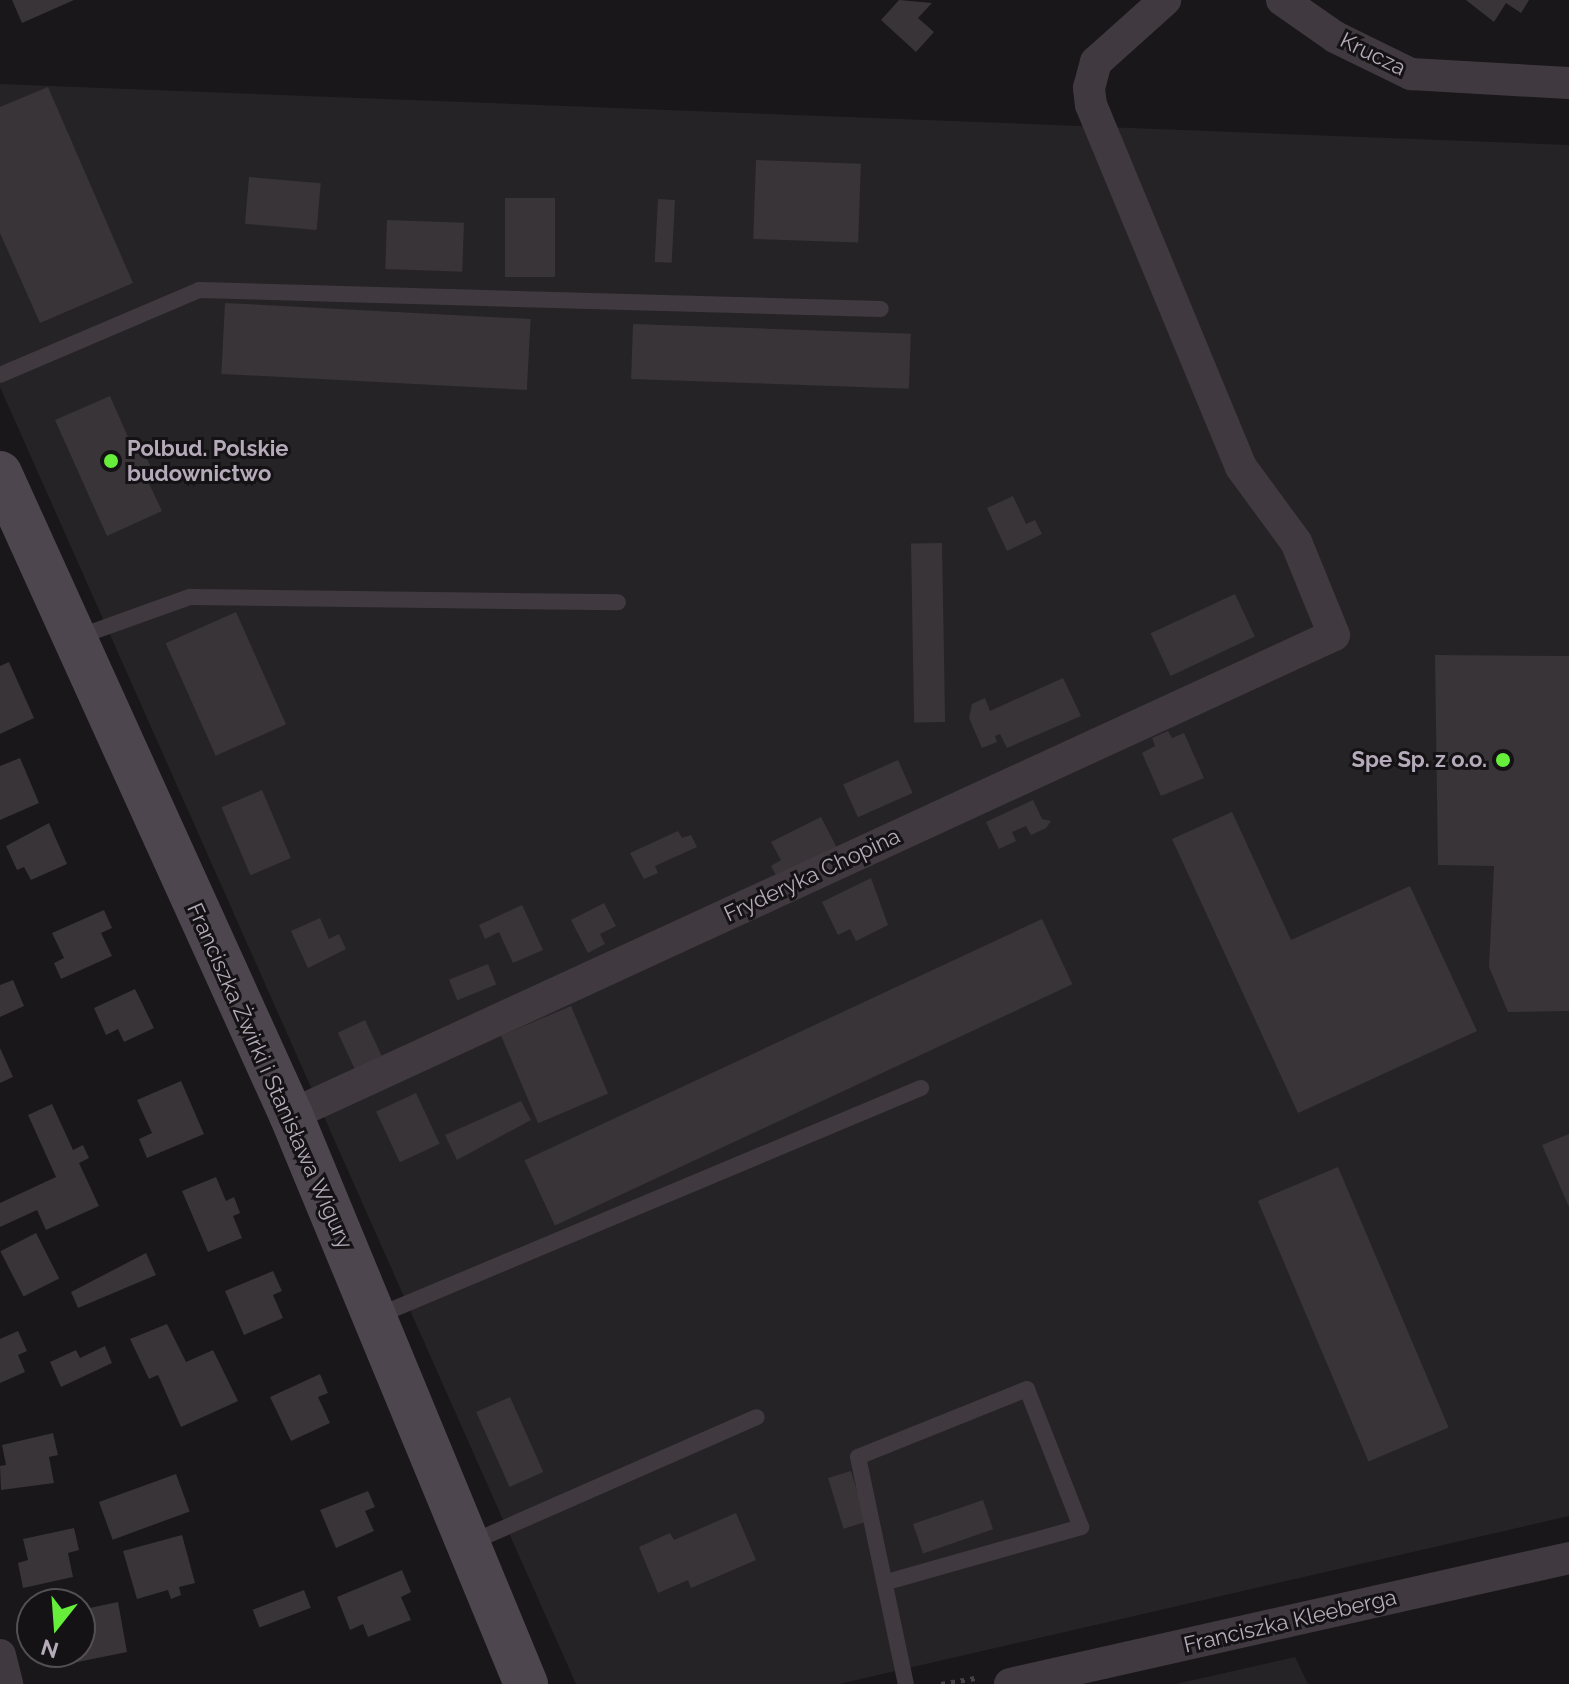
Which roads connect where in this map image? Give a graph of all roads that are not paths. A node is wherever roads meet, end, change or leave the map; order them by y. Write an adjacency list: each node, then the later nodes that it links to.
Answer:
1 (1165, 0): 10 (street, Fryderyka Chopina)
2 (1282, 0): 3 (street, Krucza)
3 (1569, 83)
4 (881, 309): 5 (lane)
5 (0, 375)
6 (0, 473): 8 (street, Franciszka Żwirki i Stanisława Wigury)
7 (618, 602): 8 (lane)
8 (75, 638): 10 (street, Franciszka Żwirki i Stanisława Wigury)
9 (921, 1088): 11 (lane)
10 (291, 1115): 11 (street, Franciszka Żwirki i Stanisława Wigury)
11 (374, 1317): 13 (street, Franciszka Żwirki i Stanisława Wigury)
12 (757, 1417): 13 (lane)
13 (468, 1544): 18 (street, Franciszka Żwirki i Stanisława Wigury)
14 (1569, 1558): 20 (street, Franciszka Kleeberga)
15 (887, 1582): 15 (lane); 19 (lane)
16 (0, 1655): 17 (street)
17 (7, 1684)
18 (526, 1684)
19 (906, 1684)
20 (1010, 1684)

